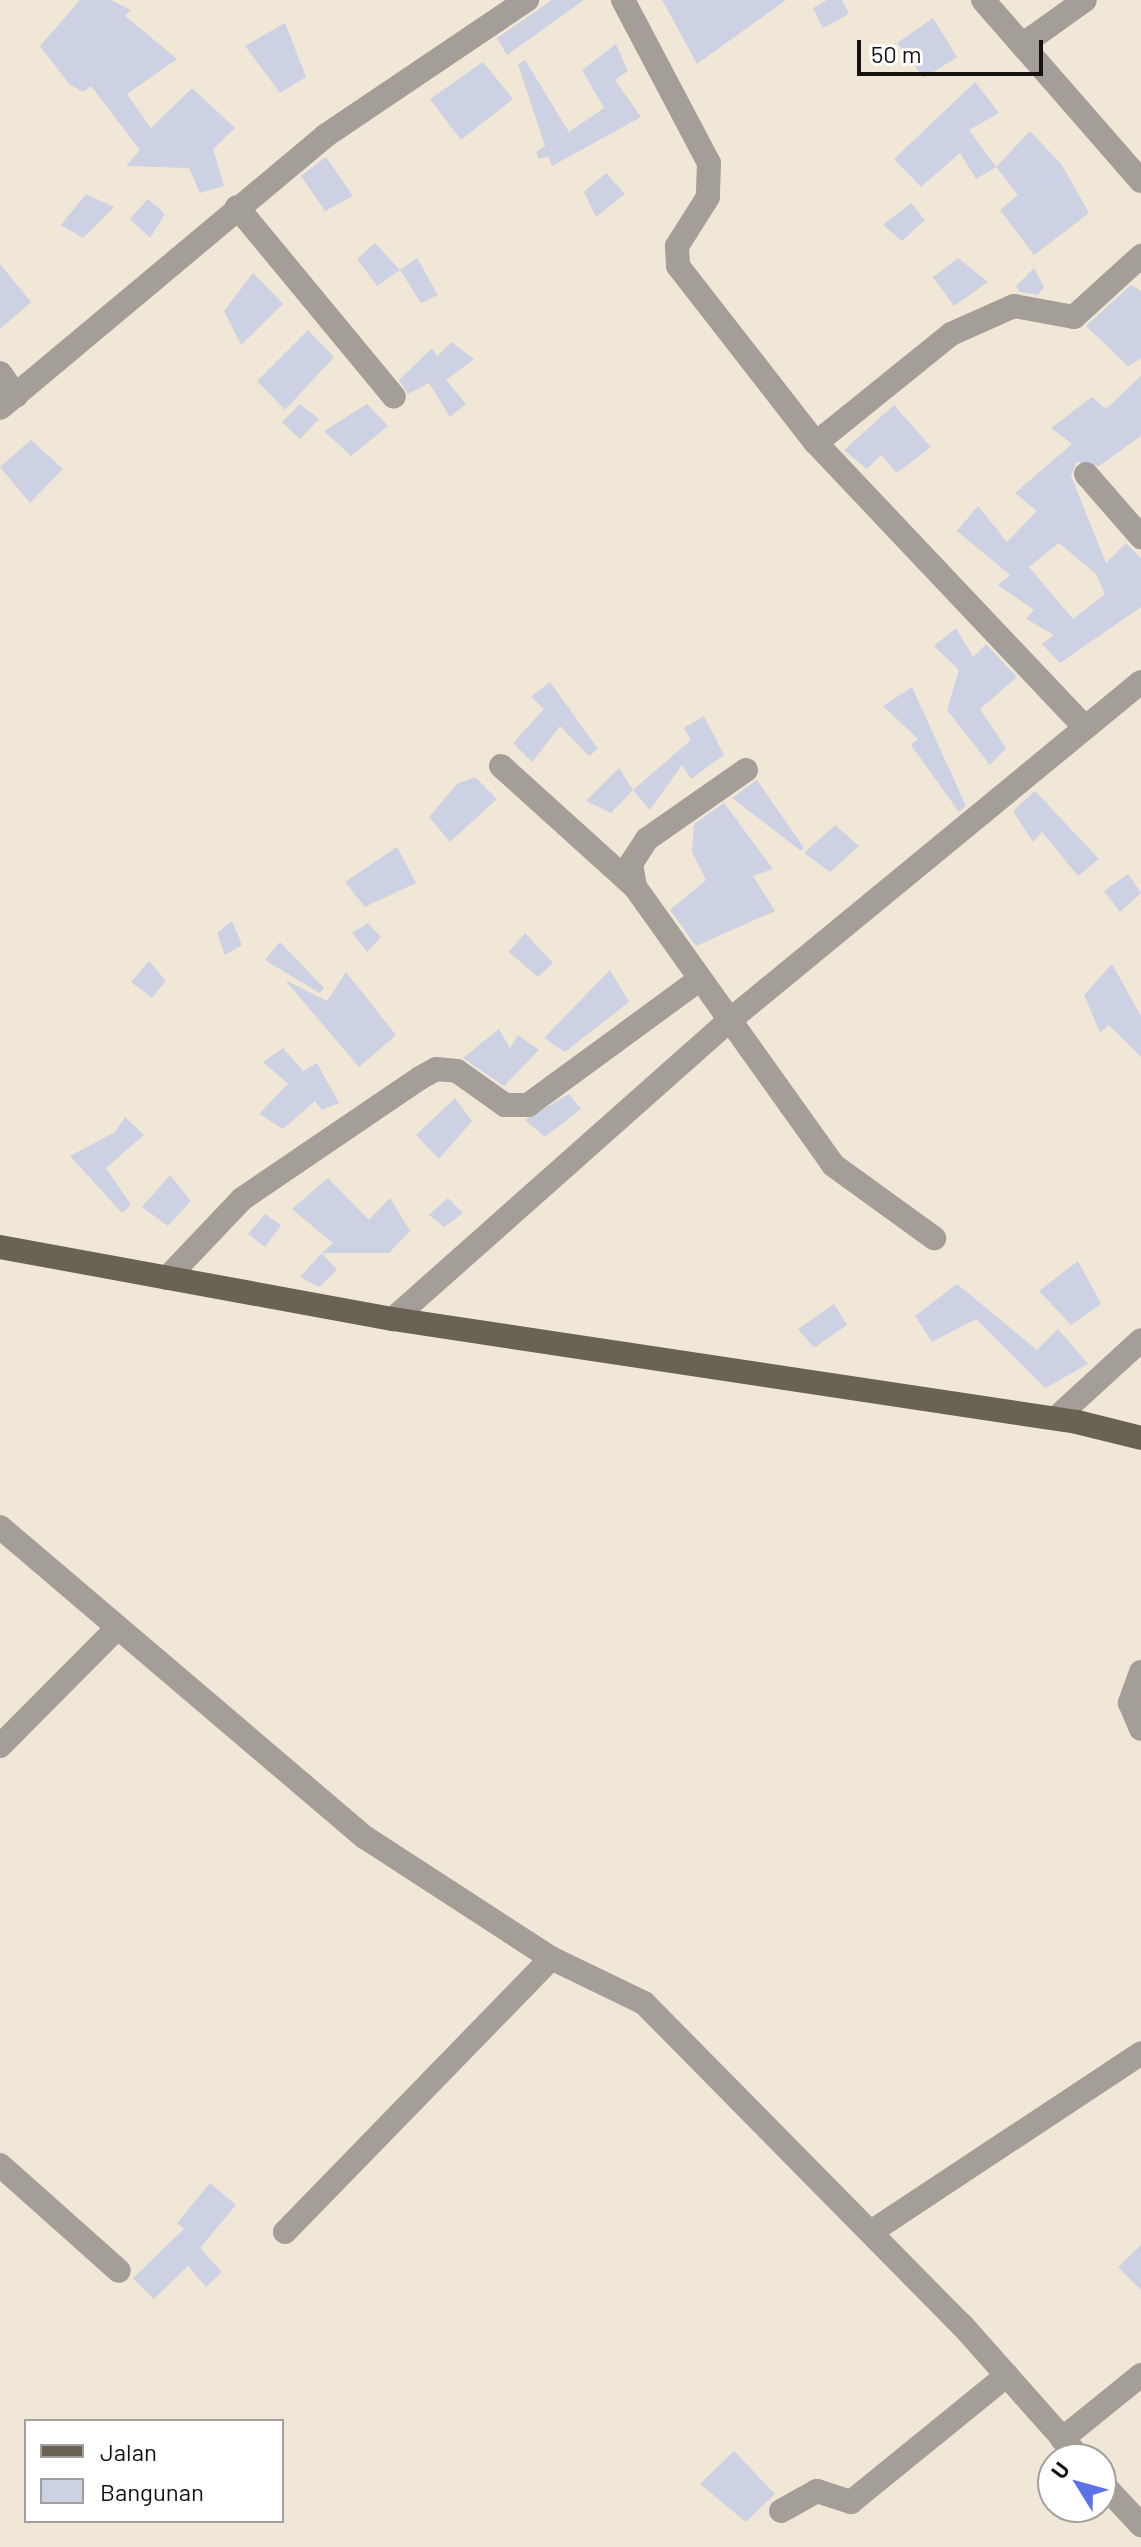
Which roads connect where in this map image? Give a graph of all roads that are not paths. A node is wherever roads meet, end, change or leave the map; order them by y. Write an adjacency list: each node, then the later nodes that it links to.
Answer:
1 (527, 0): 7 (street)
2 (623, 0): 12 (street)
3 (983, 0): 5 (street)
4 (1085, 0): 5 (street)
5 (1022, 45): 6 (street)
6 (1141, 181)
7 (237, 207): 10 (street); 11 (street)
8 (1141, 256): 12 (street)
9 (0, 373): 11 (street)
10 (394, 397)
11 (8, 402)
12 (816, 443): 16 (street)
13 (1086, 474): 14 (street)
14 (1141, 537)
15 (1141, 682): 16 (street)
16 (1085, 727): 21 (street)
17 (501, 766): 19 (street)
18 (746, 770): 19 (street)
19 (635, 887): 20 (street)
20 (699, 980): 21 (street); 24 (street)
21 (730, 1020): 22 (street); 25 (street)
22 (934, 1238)
23 (0, 1247): 24 (main road)
24 (167, 1278): 25 (main road)
25 (393, 1319): 27 (main road)
26 (1141, 1340): 27 (street)
27 (1056, 1418): 28 (main road)
28 (1141, 1438)
29 (0, 1527): 30 (street)
30 (115, 1630): 33 (street); 34 (street)
31 (1141, 1672): 32 (street)
32 (1141, 1729)
33 (0, 1746)
34 (551, 1958): 37 (street); 38 (street)
35 (1141, 2053): 38 (street)
36 (0, 2165): 39 (street)
37 (285, 2232)
38 (871, 2232): 40 (street)
39 (119, 2271)
40 (1007, 2375): 42 (street); 45 (street)
41 (1141, 2375): 42 (street)
42 (1062, 2439): 43 (street)
43 (1066, 2443)
44 (1117, 2499): 46 (street)
45 (781, 2511)
46 (1141, 2525)

